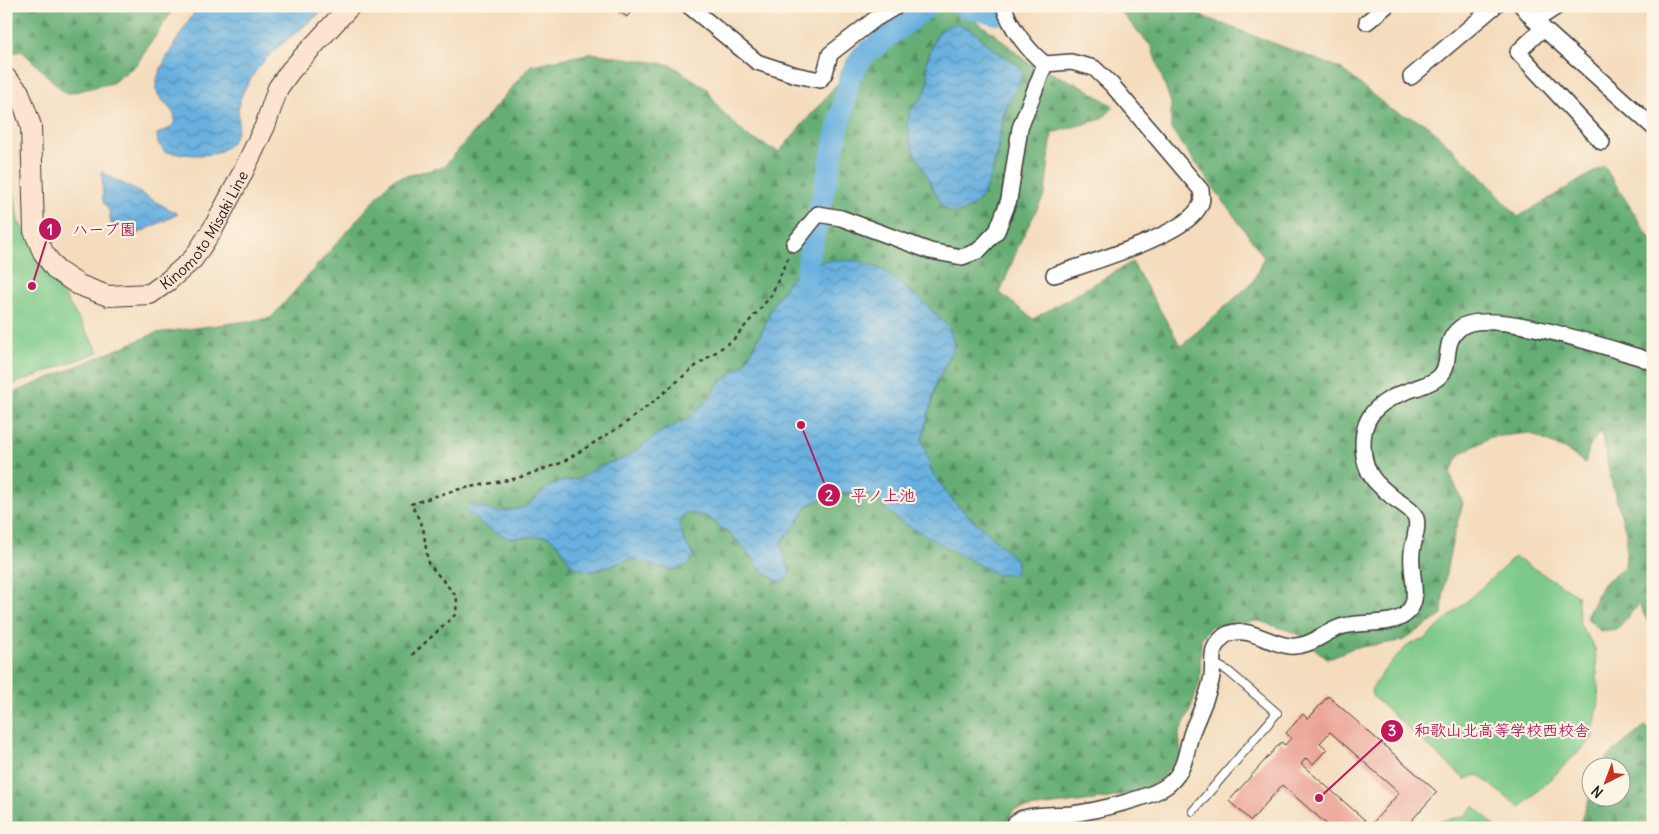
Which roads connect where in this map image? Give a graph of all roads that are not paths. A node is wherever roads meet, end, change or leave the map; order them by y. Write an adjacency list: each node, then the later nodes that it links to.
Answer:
1 (350, 6): 13 (main road, Kinomoto Misaki Line)
2 (689, 6): 3 (street)
3 (896, 6)
4 (1004, 6): 11 (street)
5 (1386, 6): 9 (street)
6 (1495, 6): 12 (street)
7 (1522, 6): 10 (street)
8 (1558, 6): 10 (street)
9 (1367, 22)
10 (1539, 25): 14 (street); 15 (street)
11 (1045, 64): 16 (street); 17 (street)
12 (1411, 77)
13 (6, 78)
14 (1653, 127)
15 (1602, 142)
16 (794, 244)
17 (1054, 274)
18 (1653, 363): 19 (street)
19 (1213, 663): 20 (lane); 21 (street)
20 (1193, 811)
21 (1012, 828)

